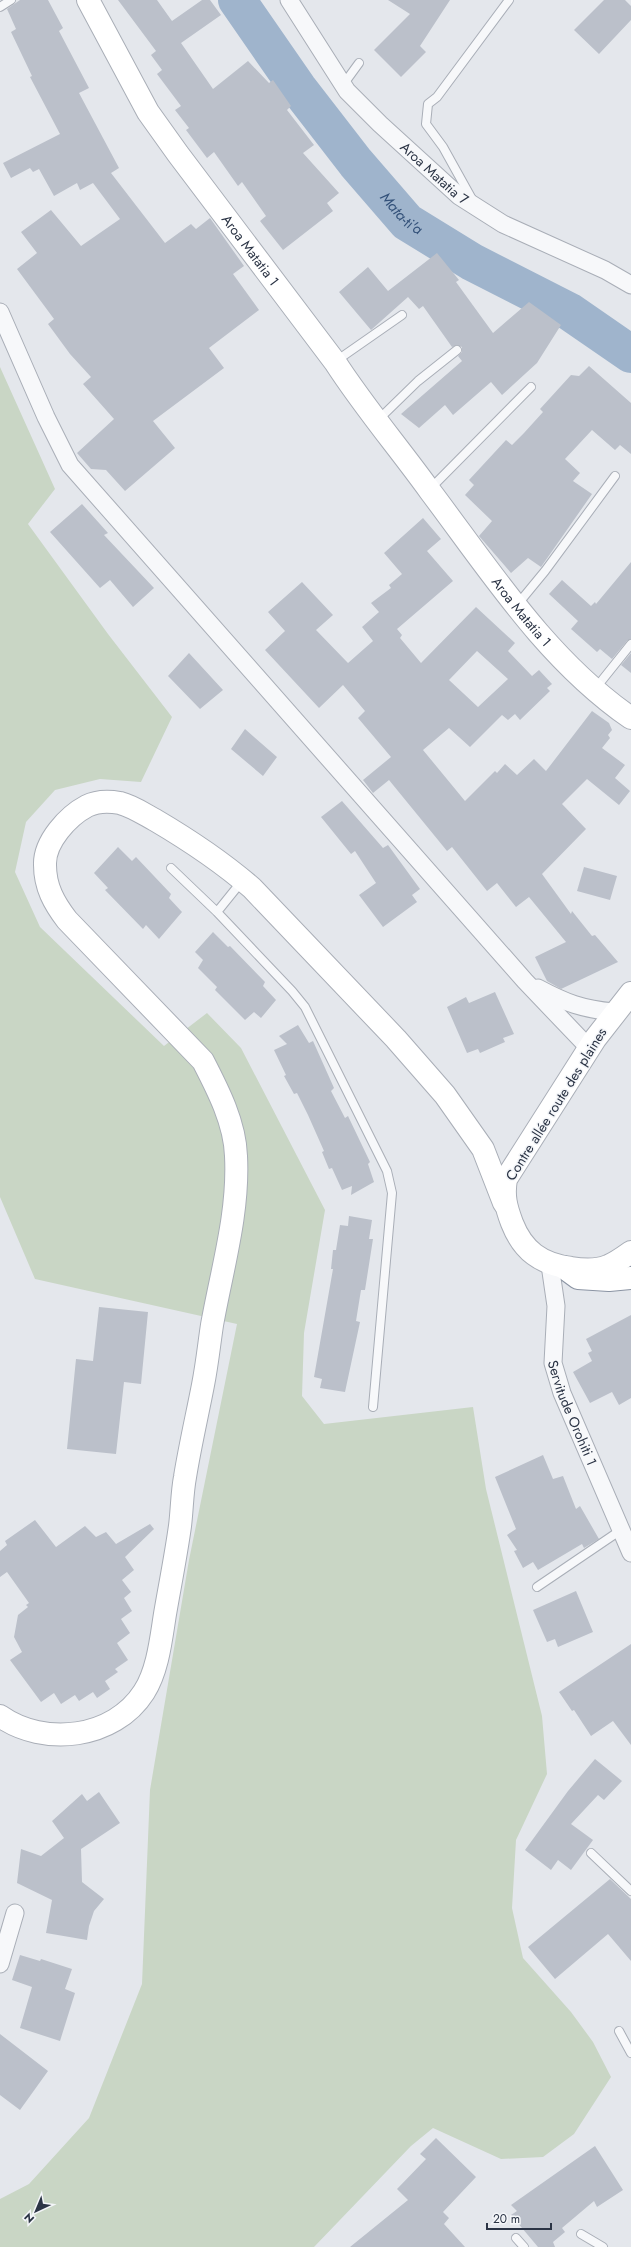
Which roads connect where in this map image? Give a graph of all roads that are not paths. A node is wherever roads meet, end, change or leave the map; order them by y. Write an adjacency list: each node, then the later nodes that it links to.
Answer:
1 (11, 0): 5 (lane)
2 (88, 0): 13 (main road, Aroa Matatia 1)
3 (289, 0): 7 (street, Aroa Matatia 7)
4 (509, 0): 8 (lane)
5 (0, 7)
6 (359, 63): 7 (lane)
7 (343, 85): 8 (street, Aroa Matatia 7)
8 (477, 209): 9 (street, Aroa Matatia 7)
9 (631, 285)
10 (0, 312): 25 (street)
11 (402, 315): 13 (lane)
12 (457, 350): 15 (lane)
13 (335, 362): 15 (main road, Aroa Matatia 1)
14 (531, 386): 17 (lane)
15 (377, 420): 17 (main road, Aroa Matatia 1)
16 (615, 476): 18 (lane)
17 (430, 490): 18 (main road, Aroa Matatia 1)
18 (516, 606): 20 (main road, Aroa Matatia 1)
19 (631, 644): 20 (lane)
20 (594, 690): 21 (main road, Aroa Matatia 1)
21 (631, 718)
22 (171, 868): 24 (lane)
23 (243, 880): 24 (lane); 29 (main road); 37 (main road)
24 (217, 912): 33 (lane)
25 (525, 981): 27 (street); 28 (street)
26 (631, 993): 27 (main road, Contre allée route des plaines)
27 (614, 1012): 28 (main road, Contre allée route des plaines)
28 (589, 1048): 29 (main road, Contre allée route des plaines)
29 (504, 1203): 31 (main road, Contre allée route des plaines)
30 (631, 1252): 31 (main road, Contre allée route des plaines)
31 (557, 1266): 32 (main road); 34 (street, Servitude Orohiti 1)
32 (631, 1278)
33 (373, 1407)
34 (621, 1530): 35 (street, Servitude Orohiti 1); 36 (lane)
35 (631, 1553)
36 (536, 1587)
37 (0, 1716)
38 (591, 1853): 39 (lane)
39 (631, 1891)
40 (15, 1913): 41 (street)
41 (0, 1964)
42 (619, 2032): 43 (lane)
43 (631, 2054)
44 (581, 2234): 47 (lane)
45 (516, 2238): 46 (lane)
46 (524, 2247)
47 (603, 2247)

